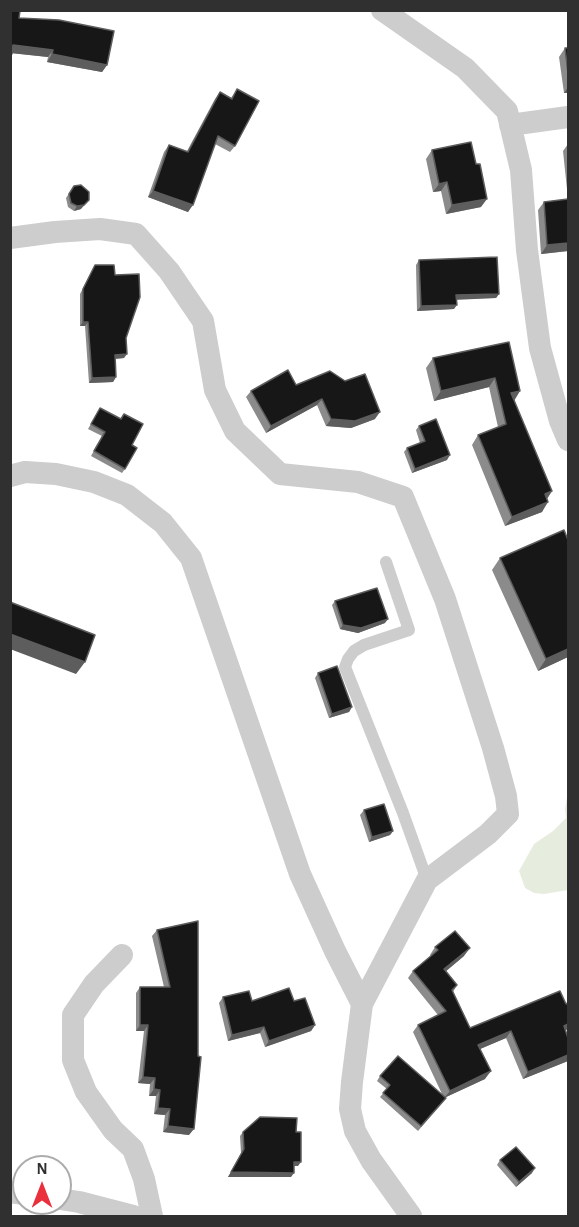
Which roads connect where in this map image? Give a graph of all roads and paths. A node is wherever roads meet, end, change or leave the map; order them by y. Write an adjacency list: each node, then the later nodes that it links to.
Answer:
1 (382, 10): 3 (street)
2 (568, 117): 3 (street)
3 (510, 125): 5 (street)
4 (10, 238): 8 (street)
5 (568, 440)
6 (10, 476): 10 (street)
7 (386, 562): 8 (lane)
8 (427, 880): 10 (street)
9 (122, 955): 13 (street)
10 (362, 1004): 14 (street)
11 (72, 1201): 12 (street)
12 (133, 1216)
13 (153, 1216)
14 (411, 1216)

